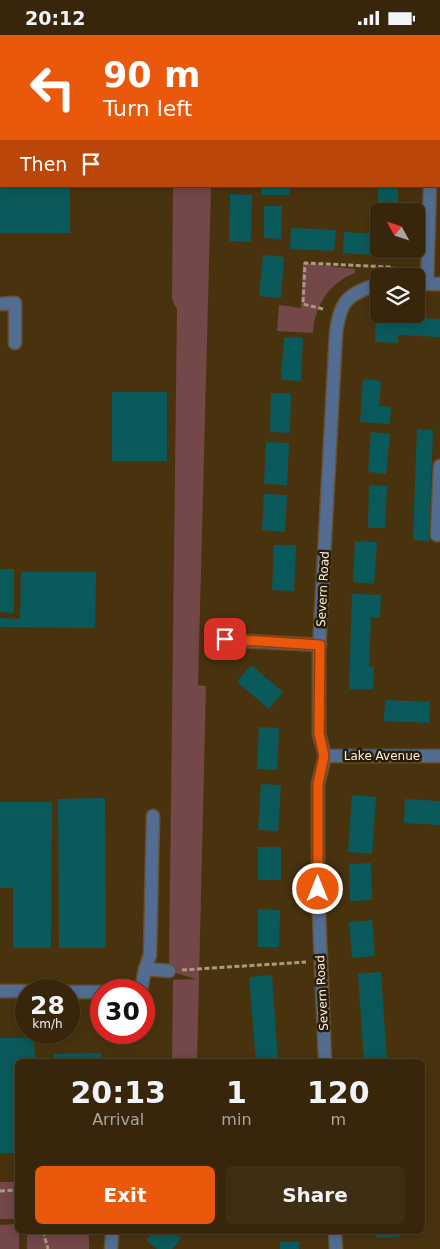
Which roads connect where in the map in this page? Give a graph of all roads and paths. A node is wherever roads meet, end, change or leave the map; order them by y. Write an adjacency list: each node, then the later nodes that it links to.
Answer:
1 (430, 187): 5 (street)
2 (359, 265): 3 (path); 4 (path); 8 (path)
3 (393, 268)
4 (360, 271)
5 (428, 284)
6 (370, 287): 13 (street, Severn Road)
7 (0, 304): 9 (street)
8 (323, 309)
9 (15, 343)
10 (440, 467): 11 (street)
11 (437, 535)
12 (225, 639): 13 (street)
13 (320, 645): 14 (street, Severn Road)
14 (324, 756): 15 (street, Lake Avenue); 17 (street, Severn Road)
15 (440, 756)
16 (153, 816): 18 (street)
17 (320, 961): 19 (path); 23 (street, Severn Road)
18 (145, 969): 19 (street); 20 (street)
19 (169, 971)
20 (143, 979)
21 (0, 991): 22 (street)
22 (15, 991)
23 (325, 1059)
24 (15, 1190): 25 (path)
25 (0, 1191)
26 (44, 1234): 29 (path)
27 (335, 1234): 31 (street)
28 (112, 1236): 30 (street)
29 (48, 1249)
30 (111, 1249)
31 (336, 1249)

